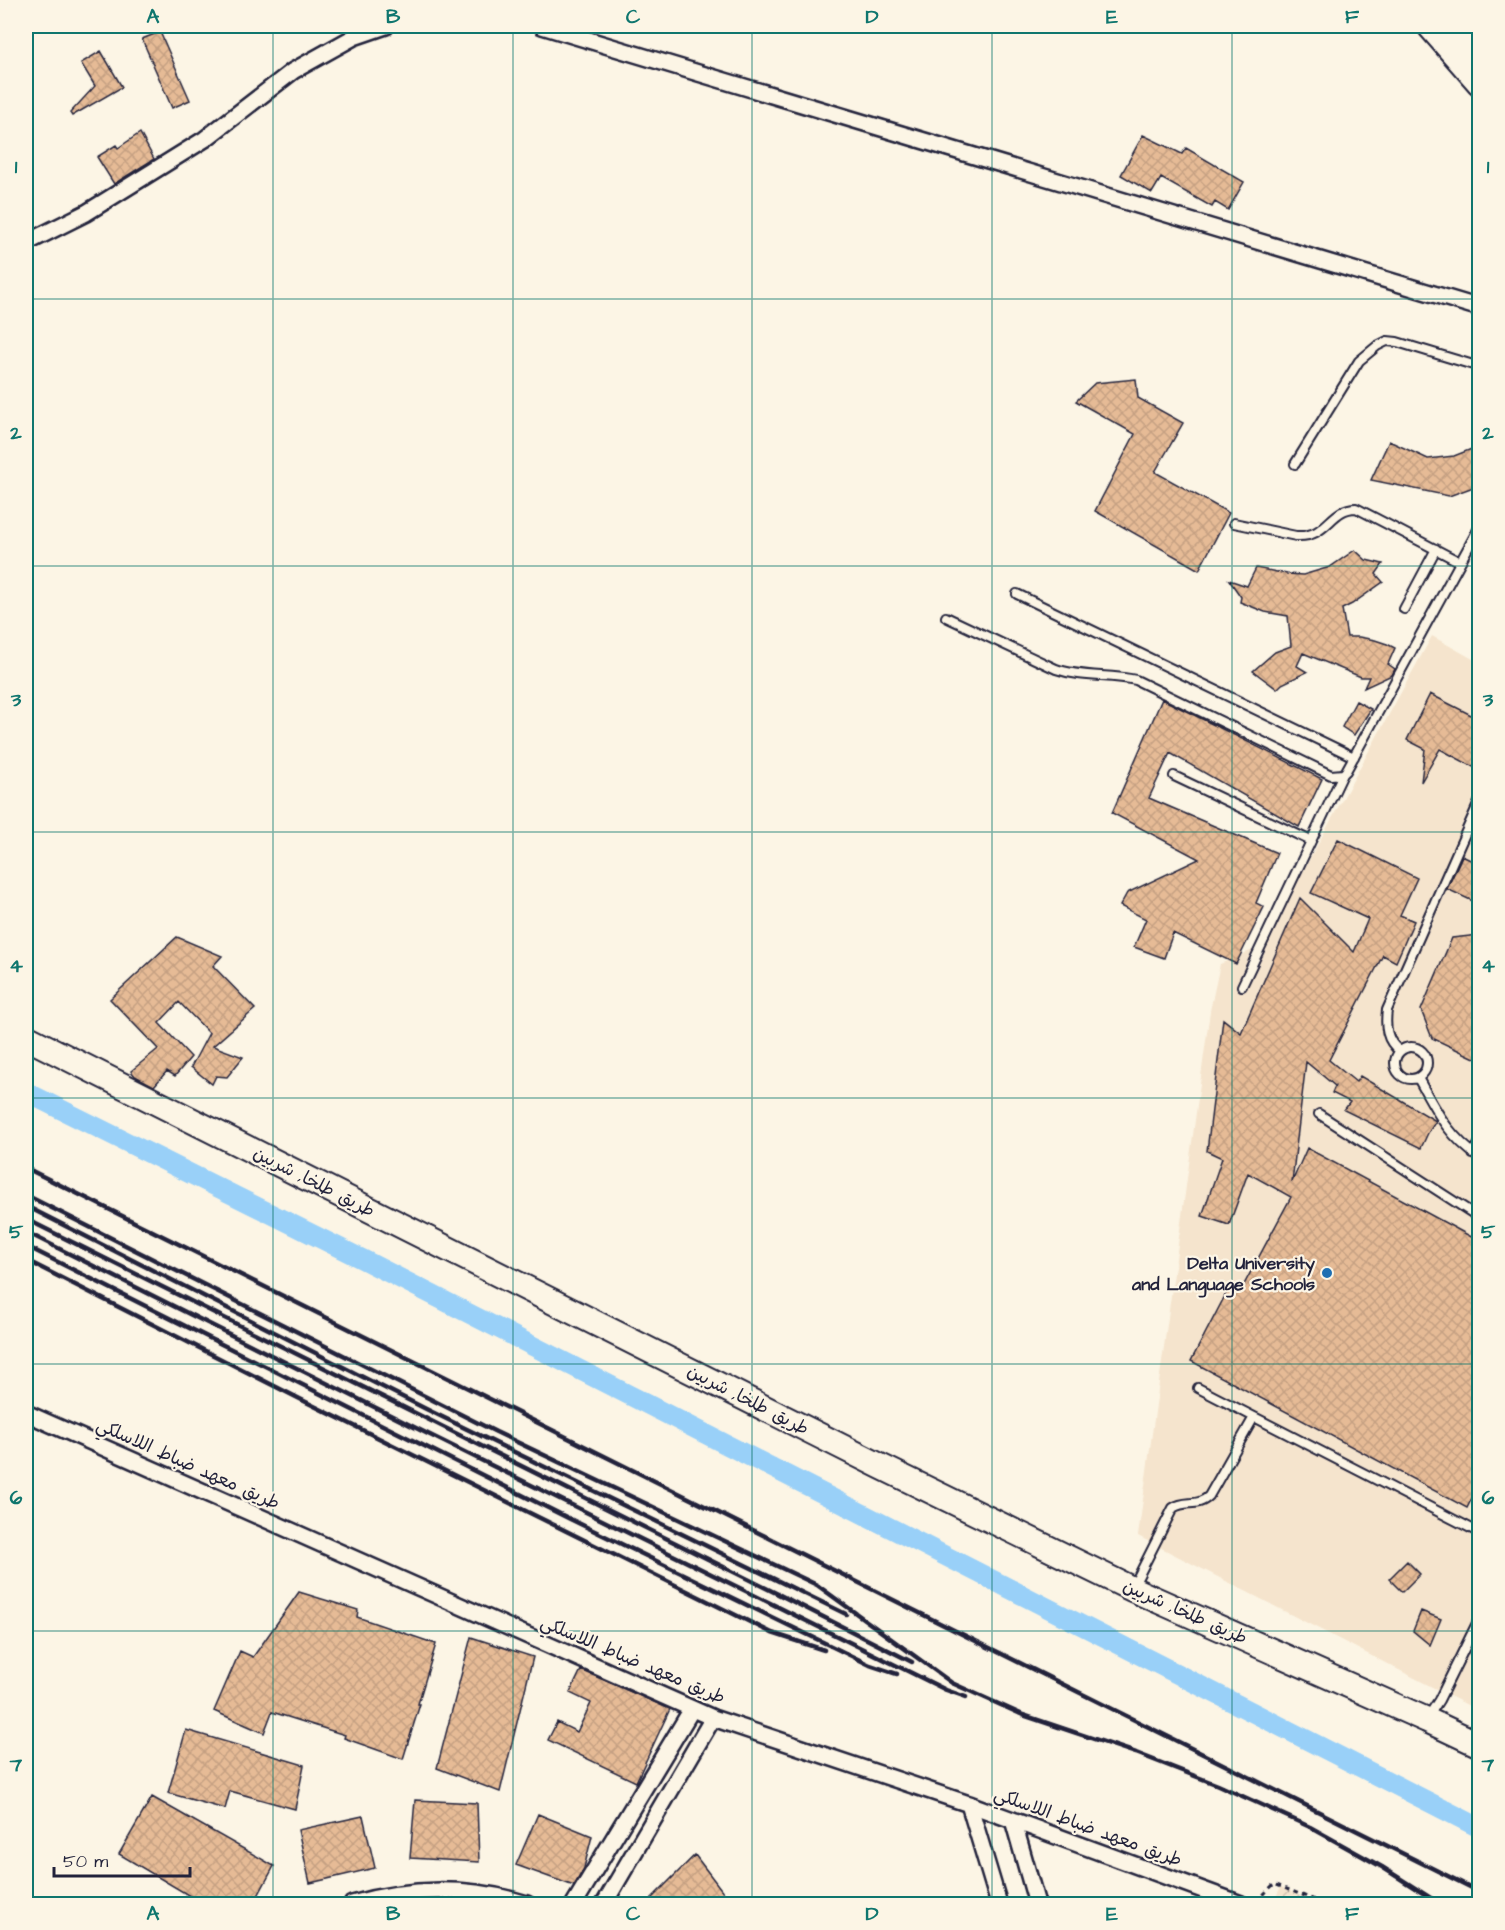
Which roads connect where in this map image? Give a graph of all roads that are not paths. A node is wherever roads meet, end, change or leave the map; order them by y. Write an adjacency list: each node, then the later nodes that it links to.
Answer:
1 (386, 26): 7 (street)
2 (542, 26): 8 (street)
3 (1431, 26): 6 (highway)
4 (1465, 26): 5 (highway)
5 (1479, 43)
6 (1479, 82)
7 (26, 243)
8 (1479, 308)
9 (1479, 367): 10 (lane)
10 (1295, 464)
11 (1234, 523): 13 (lane)
12 (1479, 526): 14 (lane)
13 (1436, 549): 14 (lane); 16 (lane)
14 (1460, 562): 18 (lane)
15 (1017, 594): 18 (lane)
16 (1404, 609)
17 (946, 617): 19 (lane)
18 (1354, 757): 19 (lane)
19 (1343, 774): 22 (lane)
20 (1174, 776): 22 (lane)
21 (1479, 800): 25 (lane)
22 (1311, 841): 23 (lane)
23 (1242, 986)
24 (26, 1037): 35 (main road, طريق طلخا, شربين)
25 (1400, 1051): 26 (lane); 26 (lane)
26 (1418, 1078): 29 (lane)
27 (1319, 1114): 30 (lane)
28 (1479, 1142): 29 (lane)
29 (1476, 1156)
30 (1479, 1218)
31 (1198, 1388): 33 (lane)
32 (26, 1413): 37 (street, طريق معهد ضباط اللاسلكي)
33 (1254, 1417): 34 (lane); 35 (lane)
34 (1479, 1533)
35 (1132, 1589): 39 (main road, طريق طلخا, شربين)
36 (1479, 1617): 39 (lane)
37 (692, 1709): 38 (street, طريق معهد ضباط اللاسلكي); 45 (street)
38 (713, 1718): 41 (street, طريق معهد ضباط اللاسلكي); 46 (street)
39 (1427, 1720): 40 (main road, طريق طلخا, شربين)
40 (1479, 1745)
41 (969, 1804): 42 (street, طريق معهد ضباط اللاسلكي); 47 (street)
42 (1013, 1820): 48 (street); 49 (street, طريق معهد ضباط اللاسلكي)
43 (352, 1905): 44 (street)
44 (527, 1905)
45 (574, 1905)
46 (604, 1905)
47 (999, 1905)
48 (1037, 1905)
49 (1241, 1905)

